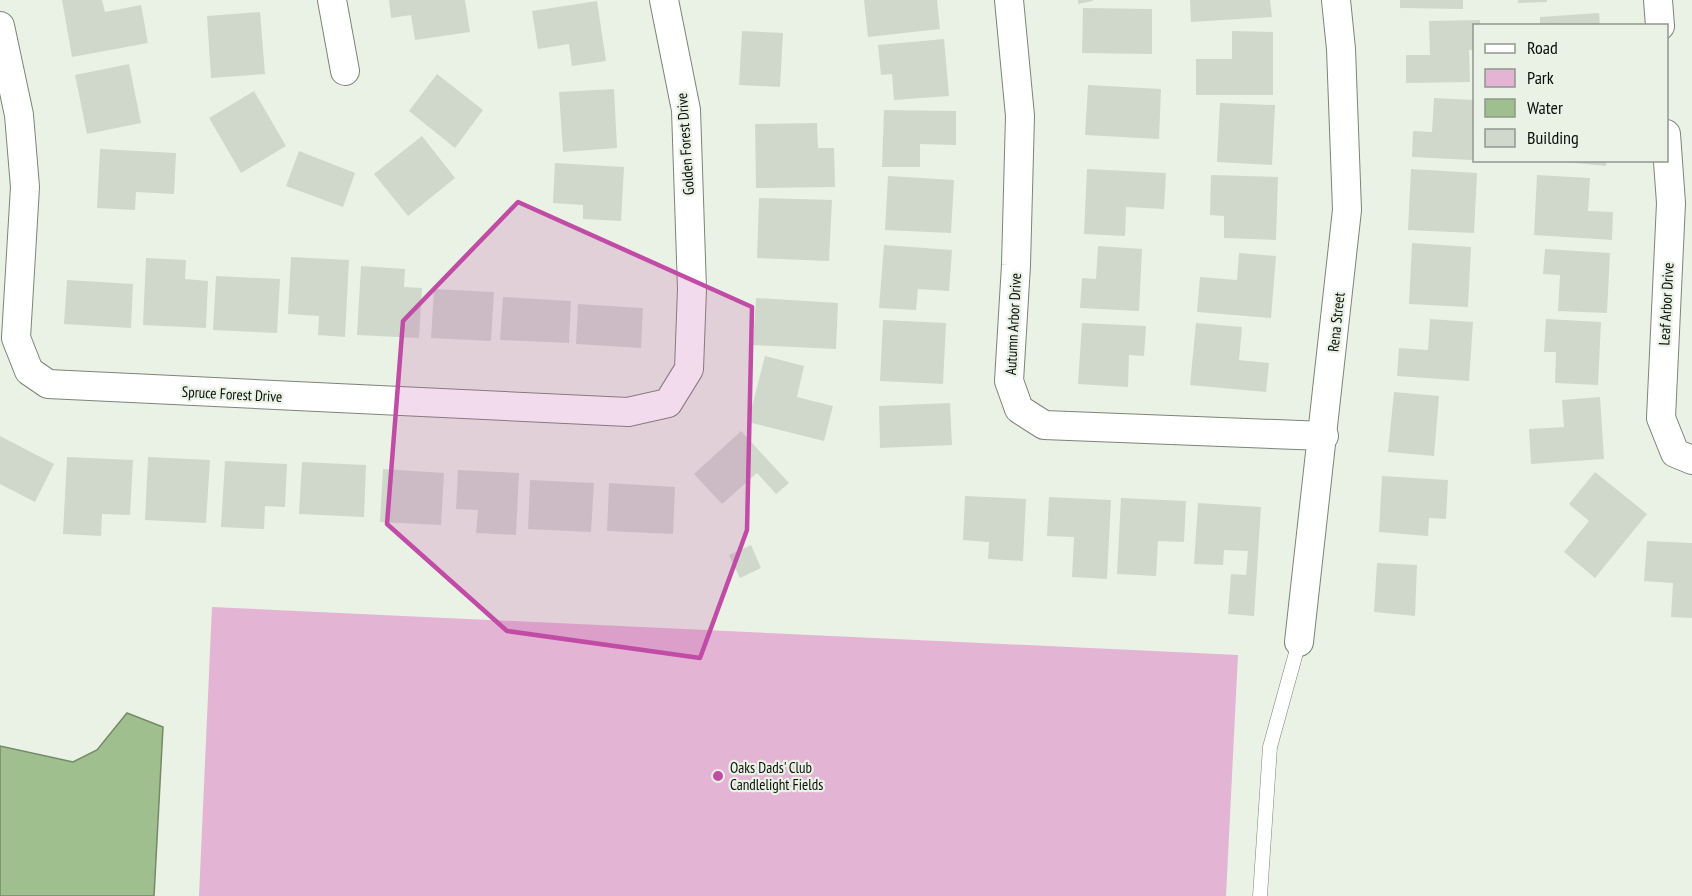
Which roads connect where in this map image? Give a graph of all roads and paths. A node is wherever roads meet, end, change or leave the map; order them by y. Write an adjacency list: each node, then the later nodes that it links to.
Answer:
1 (332, 0): 8 (street)
2 (664, 0): 10 (street, Golden Forest Drive)
3 (1009, 0): 11 (street, Autumn Arbor Drive)
4 (1336, 0): 11 (street, Rena Street)
5 (1658, 0): 6 (street)
6 (1660, 24)
7 (0, 26): 10 (street, Spruce Forest Drive)
8 (345, 71)
9 (1668, 162): 12 (street, Leaf Arbor Drive)
10 (692, 289)
11 (1324, 436): 13 (street, Rena Street)
12 (1692, 460)
13 (1299, 642): 14 (lane)
14 (1260, 896)

